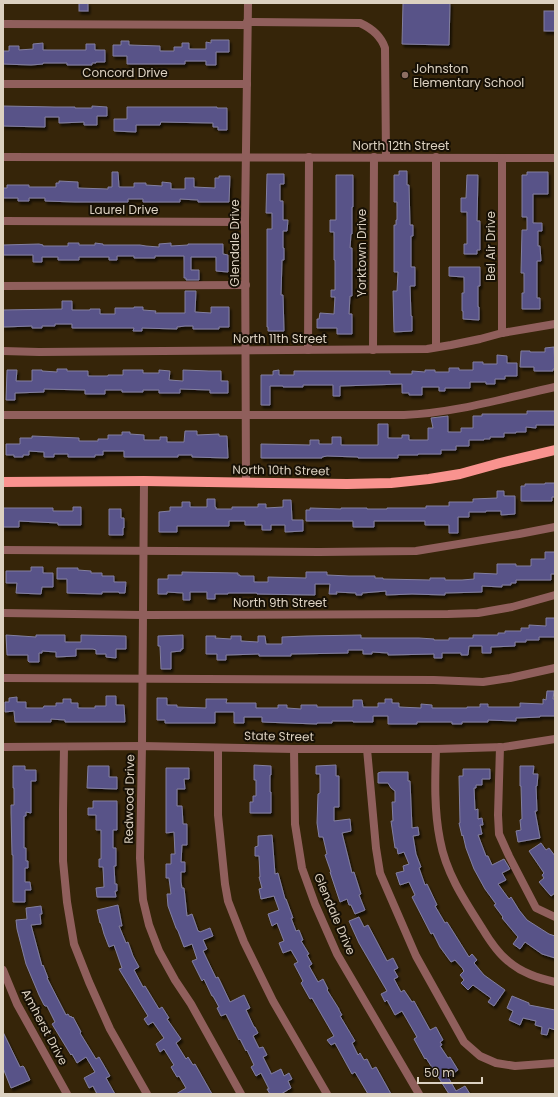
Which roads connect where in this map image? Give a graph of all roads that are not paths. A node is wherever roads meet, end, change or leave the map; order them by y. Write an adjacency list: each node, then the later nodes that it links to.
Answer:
1 (248, 3): 3 (street, Glendale Drive)
2 (3, 24): 3 (street)
3 (248, 24): 5 (street, Glendale Drive); 10 (street)
4 (3, 84): 5 (street, Concord Drive)
5 (247, 84): 7 (street, Glendale Drive)
6 (3, 157): 7 (street, North 12th Street)
7 (246, 157): 8 (street, North 12th Street); 15 (street, Glendale Drive)
8 (310, 157): 9 (street, North 12th Street); 21 (street)
9 (374, 157): 10 (street, North 12th Street); 22 (street, Yorktown Drive)
10 (386, 157): 11 (street, North 12th Street)
11 (436, 158): 12 (street, North 12th Street); 20 (street)
12 (502, 158): 13 (street, North 12th Street); 19 (street, Bel Air Drive)
13 (555, 158)
14 (3, 221): 15 (street, Laurel Drive)
15 (245, 222): 16 (street, Glendale Drive)
16 (246, 285): 17 (street); 24 (street, Glendale Drive)
17 (3, 286)
18 (555, 324): 19 (street, North 11th Street)
19 (502, 333): 20 (street, North 11th Street)
20 (436, 347): 22 (street, North 11th Street)
21 (308, 350): 22 (street, North 11th Street); 24 (street, North 11th Street)
22 (373, 350)
23 (3, 351): 24 (street, North 11th Street)
24 (246, 351): 27 (street, Glendale Drive)
25 (555, 387): 27 (street)
26 (3, 415): 27 (street)
27 (246, 415): 31 (street, Glendale Drive)
28 (555, 450): 31 (main road, North 10th Street)
29 (144, 481): 30 (main road, North 10th Street); 31 (main road, North 10th Street); 34 (street, Redwood Drive)
30 (3, 482)
31 (246, 482)
32 (555, 527): 34 (street)
33 (3, 550): 34 (street)
34 (144, 551): 37 (street, Redwood Drive)
35 (555, 595): 37 (street, North 9th Street)
36 (3, 613): 37 (street, North 9th Street)
37 (144, 615): 40 (street, Redwood Drive)
38 (555, 668): 40 (street)
39 (3, 678): 40 (street)
40 (143, 679): 43 (street, Redwood Drive)
41 (555, 739): 45 (street, State Street)
42 (64, 746): 43 (street, State Street); 44 (street, State Street); 55 (street)
43 (142, 746): 46 (street, State Street); 56 (street, Redwood Drive)
44 (3, 747)
45 (500, 747): 49 (street, State Street); 50 (street)
46 (218, 748): 47 (street, State Street); 57 (street)
47 (294, 749): 48 (street, State Street); 58 (street, Glendale Drive)
48 (367, 749): 49 (street, State Street); 53 (street)
49 (436, 749): 52 (street)
50 (555, 917)
51 (3, 970): 54 (street, Amherst Drive)
52 (555, 982)
53 (555, 1062)
54 (68, 1094)
55 (147, 1094)
56 (241, 1094)
57 (327, 1094)
58 (419, 1094)

